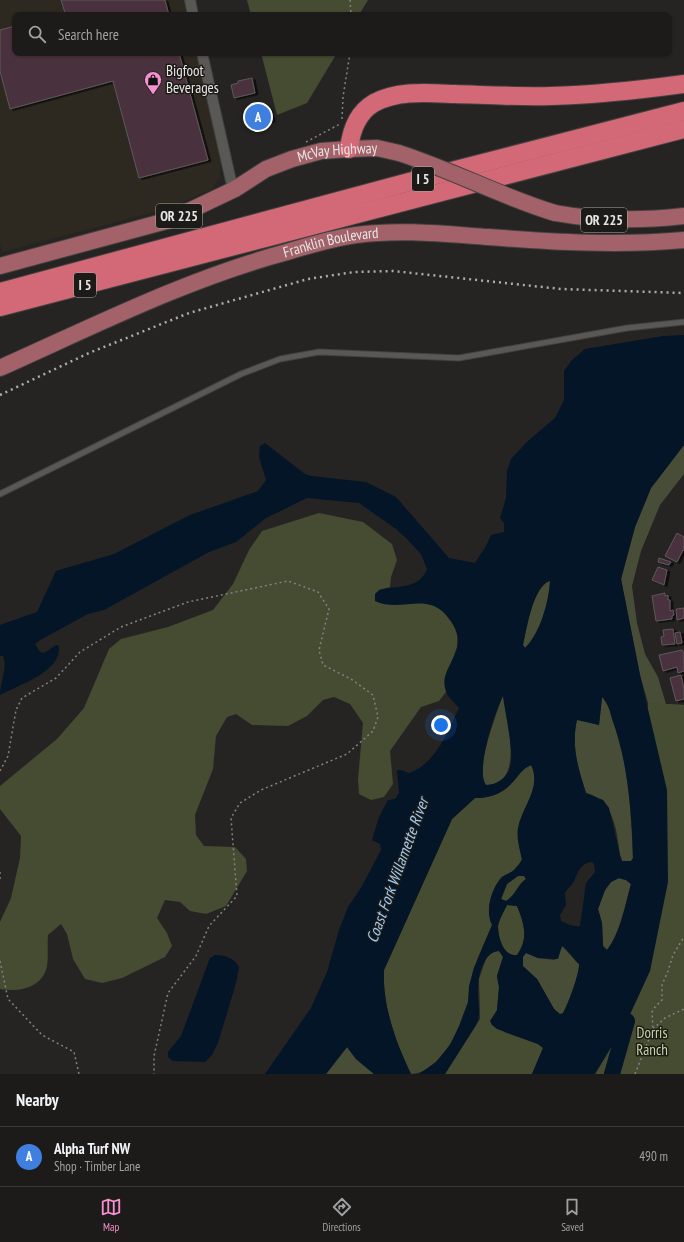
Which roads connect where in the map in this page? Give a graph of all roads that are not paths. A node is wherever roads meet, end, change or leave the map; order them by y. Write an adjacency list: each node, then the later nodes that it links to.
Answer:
1 (190, 0): 2 (street)
2 (192, 12)
3 (203, 56): 8 (street)
4 (684, 84): 7 (highway)
5 (684, 111): 12 (highway, I 5)
6 (684, 129): 13 (highway, I 5)
7 (349, 149): 8 (main road, McVay Highway / OR 225); 9 (main road, McVay Highway / OR 225, bridge)
8 (235, 189): 11 (main road, McVay Highway / OR 225)
9 (684, 216)
10 (684, 240): 15 (main road, Franklin Boulevard)
11 (0, 266)
12 (0, 292)
13 (0, 307)
14 (684, 322): 16 (lane)
15 (0, 368)
16 (0, 494)

